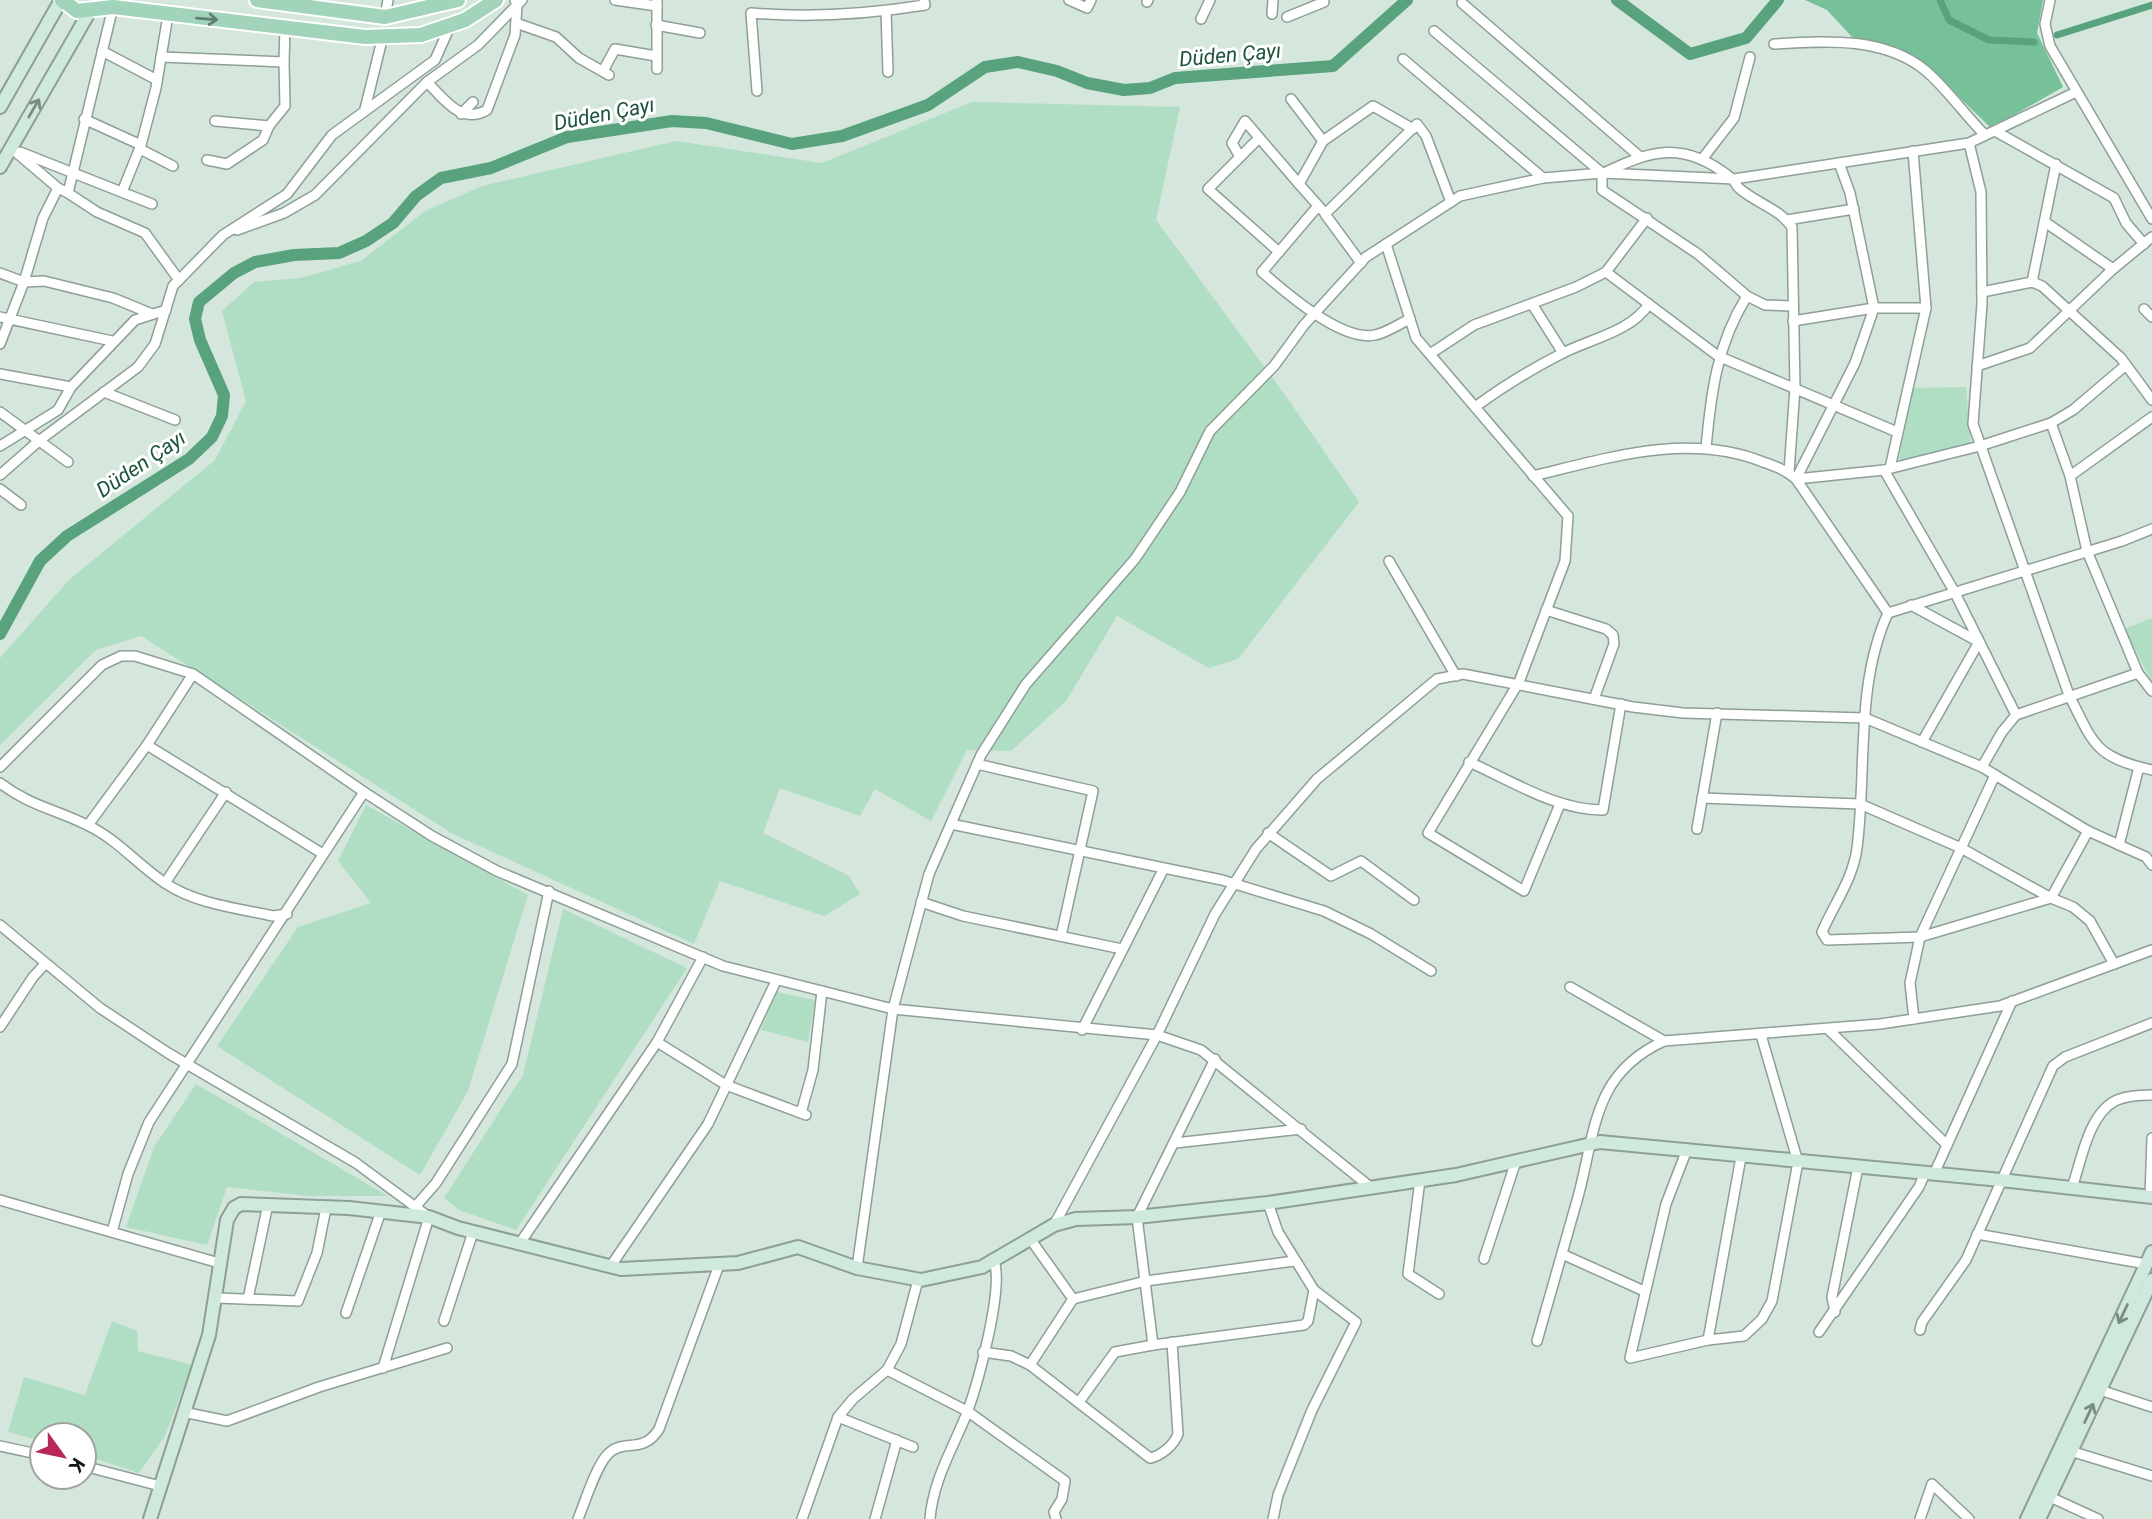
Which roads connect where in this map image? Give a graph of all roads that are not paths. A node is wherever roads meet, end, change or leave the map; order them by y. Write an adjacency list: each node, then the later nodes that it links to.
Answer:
1 (62, 0): 19 (main road); 49 (street)
2 (257, 0): 15 (main road)
3 (388, 0): 24 (street)
4 (458, 0): 24 (main road)
5 (496, 0): 28 (main road)
6 (615, 0): 17 (street)
7 (752, 0): 21 (street)
8 (924, 0): 20 (street)
9 (1069, 0): 10 (street)
10 (1091, 0)
11 (1210, 0): 26 (street)
12 (1273, 0): 22 (street)
13 (2050, 0): 46 (street)
14 (1326, 1): 25 (street)
15 (284, 2): 24 (main road)
16 (518, 2): 27 (street); 44 (street)
17 (657, 3): 29 (street)
18 (1462, 3): 65 (street)
19 (101, 5): 23 (main road); 35 (street); 63 (street, one-way to 19)
20 (886, 11): 21 (street); 42 (street)
21 (751, 13): 45 (street)
22 (1272, 14)
23 (168, 15): 30 (main road, one-way to 30); 37 (street)
24 (385, 17)
25 (1287, 17)
26 (1200, 19)
27 (516, 23): 36 (street); 51 (street)
28 (451, 24): 33 (main road); 50 (street)
29 (656, 25): 32 (street); 36 (street)
30 (285, 27): 33 (main road); 40 (street)
31 (1434, 31): 74 (street)
32 (700, 33)
33 (383, 36): 50 (street)
34 (1774, 44): 57 (street)
35 (102, 51): 43 (street); 52 (street)
36 (656, 56): 41 (street)
37 (161, 57): 40 (street); 43 (street)
38 (1750, 57): 67 (street)
39 (1403, 59): 75 (street)
40 (284, 62): 55 (street)
41 (657, 69)
42 (888, 72)
43 (157, 80): 62 (street)
44 (426, 82): 51 (street); 90 (street)
45 (757, 91)
46 (2076, 92): 57 (street); 87 (street)
47 (1291, 99): 59 (street)
48 (473, 102): 51 (street)
49 (0, 107)
50 (365, 111): 90 (street)
51 (461, 114)
52 (84, 119): 62 (street); 73 (street)
53 (215, 121): 54 (street)
54 (251, 124): 55 (street); 61 (street)
55 (269, 126): 61 (street)
56 (1413, 129): 59 (street); 81 (street); 85 (street)
57 (1990, 133): 60 (street); 70 (street)
58 (1259, 138): 66 (street); 66 (street); 77 (street)
59 (1323, 141): 77 (street)
60 (1969, 143): 64 (street); 101 (street)
61 (249, 146): 68 (street)
62 (141, 147): 71 (street); 79 (street)
63 (12, 149): 72 (street); 73 (street); 78 (street)
64 (1913, 151): 69 (street); 107 (street)
65 (1639, 156): 67 (street); 74 (street)
66 (1240, 157): 93 (street)
67 (1703, 159): 76 (street)
68 (207, 160)
69 (1839, 163): 76 (street); 84 (street)
70 (2056, 164): 89 (street); 91 (street)
71 (173, 166)
72 (0, 167)
73 (73, 172): 79 (street); 80 (street)
74 (1602, 173): 75 (street); 76 (street); 86 (street)
75 (1543, 178): 81 (street)
76 (1734, 179): 88 (street)
77 (1299, 184): 83 (street)
78 (58, 188): 80 (street); 99 (street)
79 (122, 192): 82 (street)
80 (68, 193): 98 (street)
81 (1451, 202): 92 (street)
82 (152, 204)
83 (1318, 206): 85 (street); 93 (street)
84 (1854, 209): 88 (street); 106 (street)
85 (1325, 214): 94 (street)
86 (1647, 218): 96 (street); 102 (street)
87 (2152, 219)
88 (1787, 220): 105 (street)
89 (2045, 222): 95 (street); 100 (street)
90 (223, 235): 98 (street)
91 (2148, 240): 95 (street)
92 (1386, 244): 94 (street); 114 (street)
93 (1279, 252): 111 (street)
94 (1361, 263): 111 (street)
95 (2113, 269): 110 (street)
96 (1606, 272): 103 (street); 104 (street)
97 (0, 273): 99 (street)
98 (179, 280): 109 (street)
99 (24, 282): 112 (street); 115 (street)
100 (2032, 282): 101 (street); 110 (street)
101 (1982, 292): 123 (street)
102 (1747, 296): 105 (street); 121 (street)
103 (1532, 304): 119 (street); 120 (street)
104 (1649, 304): 119 (street); 121 (street)
105 (1792, 306): 116 (street)
106 (1874, 307): 107 (street); 116 (street); 130 (street)
107 (1926, 308): 136 (street)
108 (2144, 309): 113 (street)
109 (166, 310): 112 (street); 127 (street)
110 (2071, 311): 122 (street); 123 (street)
111 (1316, 312): 114 (street); 172 (street)
112 (153, 314): 117 (street)
113 (2152, 317)
114 (1410, 318): 120 (street)
115 (4, 319): 117 (street); 118 (street)
116 (1793, 321): 126 (street)
117 (111, 341): 125 (street)
118 (0, 344)
119 (1563, 353): 129 (street)
120 (1430, 354): 129 (street)
121 (1718, 356): 126 (street); 140 (street)
122 (2126, 365): 128 (street); 134 (street)
123 (1977, 366): 139 (street)
124 (0, 374): 125 (street)
125 (71, 387): 135 (street)
126 (1795, 388): 130 (street); 144 (street)
127 (104, 392): 133 (street); 137 (street)
128 (2152, 400)
129 (1475, 407): 145 (street)
130 (1834, 407): 136 (street); 144 (street)
131 (0, 412): 135 (street)
132 (2152, 416): 146 (street)
133 (175, 420)
134 (2051, 423): 139 (street); 146 (street)
135 (23, 431): 137 (street); 138 (street)
136 (1898, 432): 142 (street)
137 (40, 440): 141 (street); 143 (street)
138 (0, 446)
139 (1980, 446): 142 (street); 152 (street)
140 (1706, 448): 144 (street); 145 (street)
141 (68, 462)
142 (1887, 469): 144 (street); 153 (street)
143 (0, 475)
144 (1793, 475): 156 (street)
145 (1533, 476): 155 (street)
146 (2070, 476): 150 (street)
147 (0, 489): 148 (street)
148 (21, 505)
149 (2152, 529): 150 (street)
150 (2087, 551): 152 (street); 158 (street)
151 (1389, 561): 160 (street)
152 (2025, 570): 153 (street); 163 (street)
153 (1954, 591): 154 (street); 157 (street)
154 (1911, 605): 156 (street); 157 (street)
155 (1546, 610): 161 (street); 164 (street)
156 (1888, 613): 168 (street)
157 (1979, 642): 167 (street); 169 (street)
158 (2137, 673): 162 (street); 163 (street)
159 (193, 674): 170 (street); 173 (street); 180 (street)
160 (1456, 676): 161 (street); 188 (street)
161 (1519, 682): 164 (street); 171 (street)
162 (2152, 691)
163 (2070, 697): 167 (street); 175 (street)
164 (1594, 699): 165 (street)
165 (1621, 704): 166 (street); 182 (street)
166 (1717, 713): 168 (street); 181 (street)
167 (2016, 715): 174 (street)
168 (1865, 718): 169 (street); 183 (street)
169 (1922, 742): 174 (street)
170 (147, 745): 179 (street); 185 (street)
171 (1469, 762): 182 (street); 182 (street)
172 (977, 764): 184 (street); 191 (street)
173 (0, 767)
174 (1982, 767): 177 (street)
175 (2138, 767): 176 (street); 189 (street)
176 (2152, 770)
177 (1995, 775): 187 (street); 190 (street)
178 (0, 783): 185 (street)
179 (226, 792): 192 (street); 195 (street)
180 (364, 792): 192 (street); 197 (street)
181 (1702, 798): 183 (street); 186 (street)
182 (1560, 804)
183 (1860, 804): 190 (street); 204 (street)
184 (951, 824): 191 (street); 200 (street)
185 (88, 825): 195 (street)
186 (1697, 829)
187 (2088, 831): 189 (street); 198 (street)
188 (1268, 833): 196 (street); 199 (street)
189 (2119, 845): 193 (street)
190 (1961, 848): 198 (street); 204 (street)
191 (1081, 851): 194 (street); 203 (street)
192 (323, 854): 201 (street)
193 (2150, 859)
194 (1163, 870): 196 (street); 205 (street)
195 (165, 883): 201 (street)
196 (1233, 884): 210 (street); 221 (street)
197 (549, 891): 207 (street); 249 (street)
198 (2051, 898): 204 (street); 209 (street)
199 (1414, 900)
200 (922, 902): 203 (street); 215 (street)
201 (287, 914): 226 (street)
202 (0, 925): 208 (street)
203 (1061, 936): 205 (street)
204 (1920, 937): 216 (street)
205 (1122, 949): 220 (street)
206 (2152, 950): 209 (street)
207 (703, 957): 211 (street); 224 (street)
208 (46, 964): 218 (street); 226 (street)
209 (2114, 964): 214 (street)
210 (1431, 971)
211 (776, 981): 213 (street); 227 (street)
212 (1570, 987): 223 (street)
213 (822, 992): 215 (street); 227 (street)
214 (2012, 1001): 216 (street); 232 (street)
215 (893, 1009): 220 (street); 267 (street)
216 (1914, 1019): 219 (street)
217 (2152, 1023): 241 (street)
218 (0, 1027)
219 (1828, 1029): 222 (street); 232 (street)
220 (1082, 1030): 221 (street)
221 (1157, 1035): 225 (street); 253 (street)
222 (1761, 1035): 223 (street); 237 (street)
223 (1664, 1041): 233 (street)
224 (657, 1042): 227 (street); 258 (street)
225 (1216, 1059): 229 (street); 231 (street)
226 (187, 1065): 249 (street); 254 (street)
227 (726, 1085): 266 (street)
228 (2152, 1095): 243 (street)
229 (1301, 1129): 231 (street); 242 (street)
230 (2152, 1138): 244 (street)
231 (1175, 1143): 252 (street)
232 (1947, 1145): 239 (street)
233 (1587, 1146): 234 (street); 236 (street); 259 (street)
234 (1686, 1152): 235 (street); 272 (street)
235 (1741, 1157): 237 (street); 282 (street)
236 (1516, 1161): 240 (street); 261 (street)
237 (1798, 1162): 238 (street); 282 (street)
238 (1858, 1167): 239 (street); 277 (street)
239 (1929, 1173): 241 (street); 277 (street)
240 (1420, 1180): 242 (street); 273 (street)
241 (2001, 1180): 243 (street); 256 (street)
242 (1368, 1186): 246 (street)
243 (2072, 1188): 244 (street)
244 (2151, 1197)
245 (0, 1200): 254 (street)
246 (1268, 1203): 252 (street); 263 (street)
247 (268, 1204): 248 (street); 264 (street); 275 (street)
248 (326, 1208): 250 (street); 275 (street)
249 (413, 1210): 250 (street); 251 (street)
250 (381, 1211): 278 (street)
251 (429, 1217): 255 (street); 289 (street)
252 (1137, 1217): 253 (street); 270 (street)
253 (1054, 1225): 257 (street)
254 (112, 1232): 264 (street)
255 (473, 1232): 258 (street); 279 (street)
256 (1977, 1234): 260 (street); 280 (street)
257 (1031, 1240): 262 (street); 276 (street)
258 (520, 1243): 266 (street)
259 (1562, 1254): 272 (street); 283 (street)
260 (2149, 1258): 291 (street, one-way to 291)
261 (1484, 1259)
262 (993, 1261): 268 (street); 287 (street)
263 (1294, 1261): 270 (street); 271 (street)
264 (219, 1263): 274 (street)
265 (719, 1265): 266 (street); 267 (street); 307 (street)
266 (610, 1267)
267 (857, 1268): 268 (street)
268 (918, 1280): 290 (street)
269 (2152, 1280): 291 (street)
270 (1146, 1281): 276 (street); 285 (street)
271 (1314, 1290): 284 (street); 312 (street)
272 (1644, 1291): 282 (street)
273 (1439, 1294)
274 (217, 1298): 275 (street); 295 (street)
275 (248, 1299)
276 (1073, 1299): 288 (street)
277 (1835, 1312): 281 (street)
278 (346, 1313)
279 (443, 1321)
280 (1920, 1330)
281 (1819, 1332)
282 (1708, 1340)
283 (1537, 1341)
284 (1172, 1342): 285 (street); 292 (street)
285 (1153, 1345): 292 (street)
286 (447, 1349): 289 (street)
287 (983, 1352): 288 (street); 294 (street)
288 (1030, 1365): 292 (street)
289 (383, 1368): 295 (street)
290 (887, 1370): 294 (street); 296 (street)
291 (2094, 1388): 293 (street); 300 (street)
292 (1079, 1402)
293 (2152, 1406)
294 (967, 1411): 310 (street); 311 (street)
295 (183, 1412): 304 (street)
296 (838, 1417): 297 (street); 308 (street)
297 (897, 1440): 299 (street); 309 (street)
298 (0, 1446): 301 (street)
299 (914, 1447)
300 (2066, 1449): 303 (street); 305 (street); 315 (street)
301 (28, 1452)
302 (98, 1470): 304 (street)
303 (2152, 1476)
304 (160, 1486): 306 (street)
305 (2050, 1497): 316 (street); 317 (street)
306 (150, 1519)
307 (578, 1519)
308 (802, 1519)
309 (875, 1519)
310 (930, 1519)
311 (1056, 1519)
312 (1273, 1519)
313 (1920, 1519): 314 (street)
314 (1969, 1519)
315 (2026, 1519)
316 (2039, 1519)
317 (2098, 1519)

